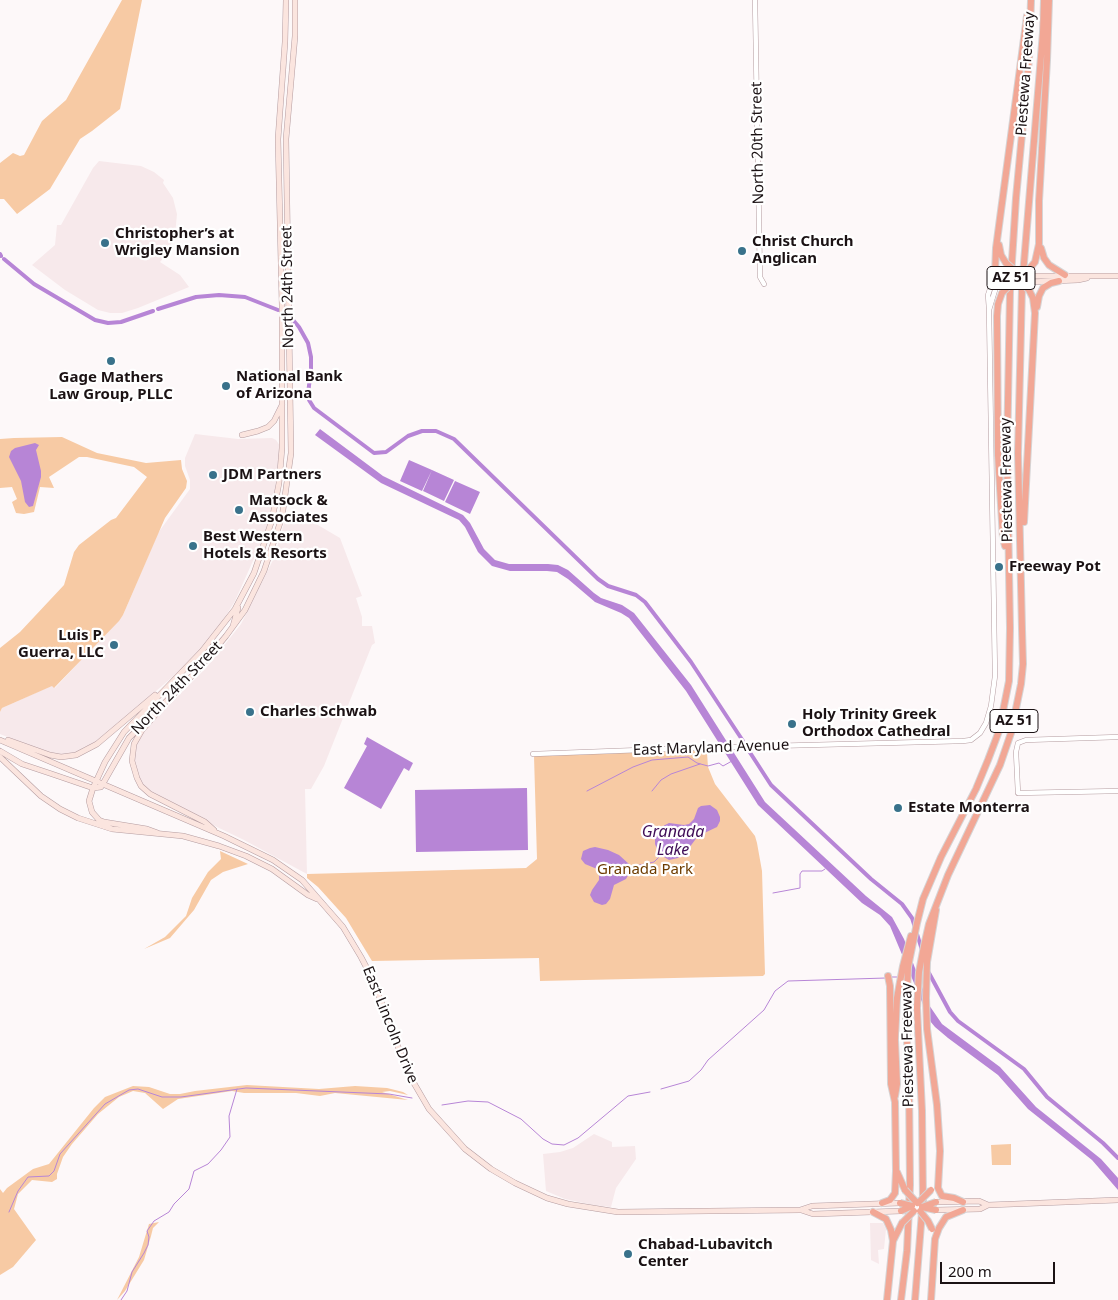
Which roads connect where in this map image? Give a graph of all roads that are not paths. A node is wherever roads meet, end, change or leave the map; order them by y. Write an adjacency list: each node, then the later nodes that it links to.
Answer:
1 (286, 0): 20 (main road, North 24th Street)
2 (295, 0): 25 (main road, North 24th Street)
3 (755, 0): 16 (street, North 20th Street)
4 (1027, 0): 8 (highway)
5 (1031, 0): 23 (highway, Piestewa Freeway / AZ 51)
6 (1044, 0): 22 (highway, Piestewa Freeway / AZ 51)
7 (1049, 0): 9 (highway)
8 (998, 239): 14 (highway, bridge); 17 (highway)
9 (1040, 244): 10 (highway); 14 (highway)
10 (1065, 275): 12 (main road); 14 (main road)
11 (1118, 276): 12 (main road)
12 (1090, 277): 15 (main road)
13 (1006, 278): 14 (highway, bridge); 17 (street); 18 (street)
14 (1025, 278): 15 (main road); 19 (highway, bridge); 23 (highway, bridge)
15 (1060, 281): 19 (highway)
16 (764, 284)
17 (993, 284): 18 (street)
18 (989, 310): 32 (street, East Maryland Avenue)
19 (1035, 313): 22 (highway)
20 (282, 404): 21 (main road); 24 (main road, North 24th Street)
21 (242, 435)
22 (1020, 554): 41 (highway, Piestewa Freeway / AZ 51)
23 (1008, 558): 42 (highway, Piestewa Freeway / AZ 51)
24 (245, 592): 25 (main road); 26 (main road, North 24th Street)
25 (233, 627): 26 (main road); 28 (main road, North 24th Street)
26 (219, 631): 27 (main road, North 24th Street)
27 (168, 686): 30 (main road); 34 (main road, North 24th Street)
28 (163, 705): 35 (main road, North 24th Street); 39 (main road)
29 (1118, 737): 37 (street)
30 (0, 738): 34 (main road, East Lincoln Drive)
31 (0, 751): 36 (main road)
32 (534, 754)
33 (0, 757): 38 (main road, East Lincoln Drive)
34 (96, 782): 35 (main road, East Lincoln Drive); 36 (main road, North 24th Street)
35 (104, 785): 36 (main road); 39 (main road, East Lincoln Drive)
36 (93, 788): 38 (main road)
37 (1118, 791)
38 (158, 833): 40 (main road, East Lincoln Drive)
39 (218, 834): 40 (main road, East Lincoln Drive)
40 (318, 899): 54 (main road, East Lincoln Drive)
41 (937, 902): 46 (highway); 63 (highway, Piestewa Freeway / AZ 51)
42 (917, 923): 44 (highway); 62 (highway, Piestewa Freeway / AZ 51)
43 (888, 976): 44 (highway)
44 (895, 1102): 45 (highway)
45 (896, 1171): 50 (highway); 53 (highway, bridge)
46 (938, 1175): 49 (highway); 53 (highway, bridge)
47 (1118, 1200): 52 (main road)
48 (936, 1202): 49 (main road); 53 (highway, bridge)
49 (963, 1202): 52 (main road)
50 (882, 1203): 51 (main road); 54 (main road)
51 (900, 1203): 53 (highway, bridge)
52 (988, 1205): 56 (main road)
53 (917, 1207): 55 (highway, bridge); 57 (highway, bridge); 59 (highway, bridge); 60 (highway, bridge)
54 (800, 1210): 58 (main road)
55 (936, 1210): 56 (main road)
56 (963, 1210): 59 (highway)
57 (901, 1211): 58 (main road)
58 (872, 1212): 60 (highway)
59 (936, 1239): 64 (highway)
60 (893, 1241): 61 (highway)
61 (886, 1300)
62 (901, 1300)
63 (915, 1300)
64 (931, 1300)

